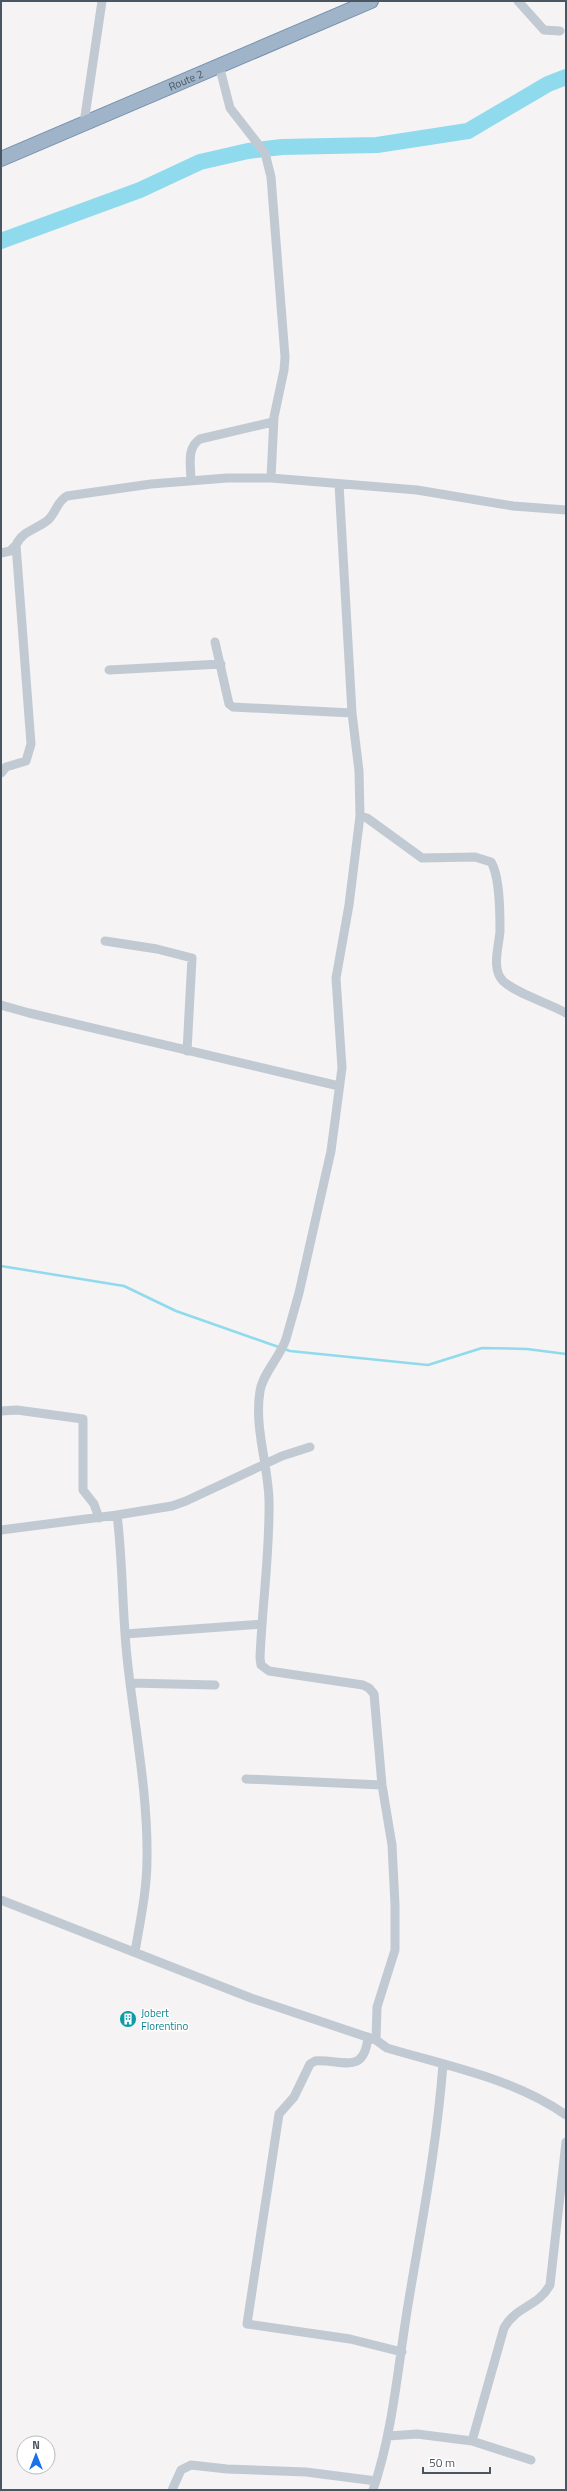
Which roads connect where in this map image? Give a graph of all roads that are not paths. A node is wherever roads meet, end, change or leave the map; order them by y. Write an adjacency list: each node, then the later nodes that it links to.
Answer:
1 (102, 1): 6 (street)
2 (371, 1): 5 (highway, Route 2)
3 (518, 1): 4 (street)
4 (560, 31)
5 (219, 65): 6 (highway, Route 2); 8 (street)
6 (84, 123): 7 (highway, Route 2)
7 (1, 159)
8 (274, 422): 9 (street); 10 (street)
9 (271, 478): 10 (street); 11 (street)
10 (191, 481): 13 (street)
11 (339, 484): 12 (street); 18 (street)
12 (566, 510)
13 (16, 545): 14 (street); 19 (street)
14 (1, 553)
15 (215, 642): 16 (street)
16 (221, 664): 17 (street); 18 (street)
17 (109, 670)
18 (352, 713): 20 (street)
19 (1, 773)
20 (360, 816): 23 (street); 25 (street)
21 (105, 941): 24 (street)
22 (1, 1005): 24 (street)
23 (566, 1012)
24 (187, 1052): 25 (street)
25 (340, 1086): 28 (street)
26 (1, 1411): 30 (street)
27 (310, 1446): 28 (street)
28 (265, 1464): 29 (street); 32 (street)
29 (117, 1515): 30 (street); 33 (street)
30 (99, 1518): 31 (street)
31 (1, 1530)
32 (262, 1624): 33 (street); 37 (street)
33 (125, 1634): 34 (street)
34 (130, 1683): 35 (street); 39 (street)
35 (215, 1685)
36 (246, 1780): 37 (street)
37 (382, 1785): 40 (street)
38 (1, 1900): 39 (street)
39 (135, 1952): 40 (street)
40 (372, 2039): 41 (street); 44 (street)
41 (443, 2064): 42 (street); 44 (street)
42 (566, 2115)
43 (566, 2142): 46 (street)
44 (402, 2352): 45 (street)
45 (388, 2436): 46 (street); 48 (street)
46 (472, 2442): 47 (street)
47 (531, 2460)
48 (375, 2486): 49 (street)
49 (172, 2490)

